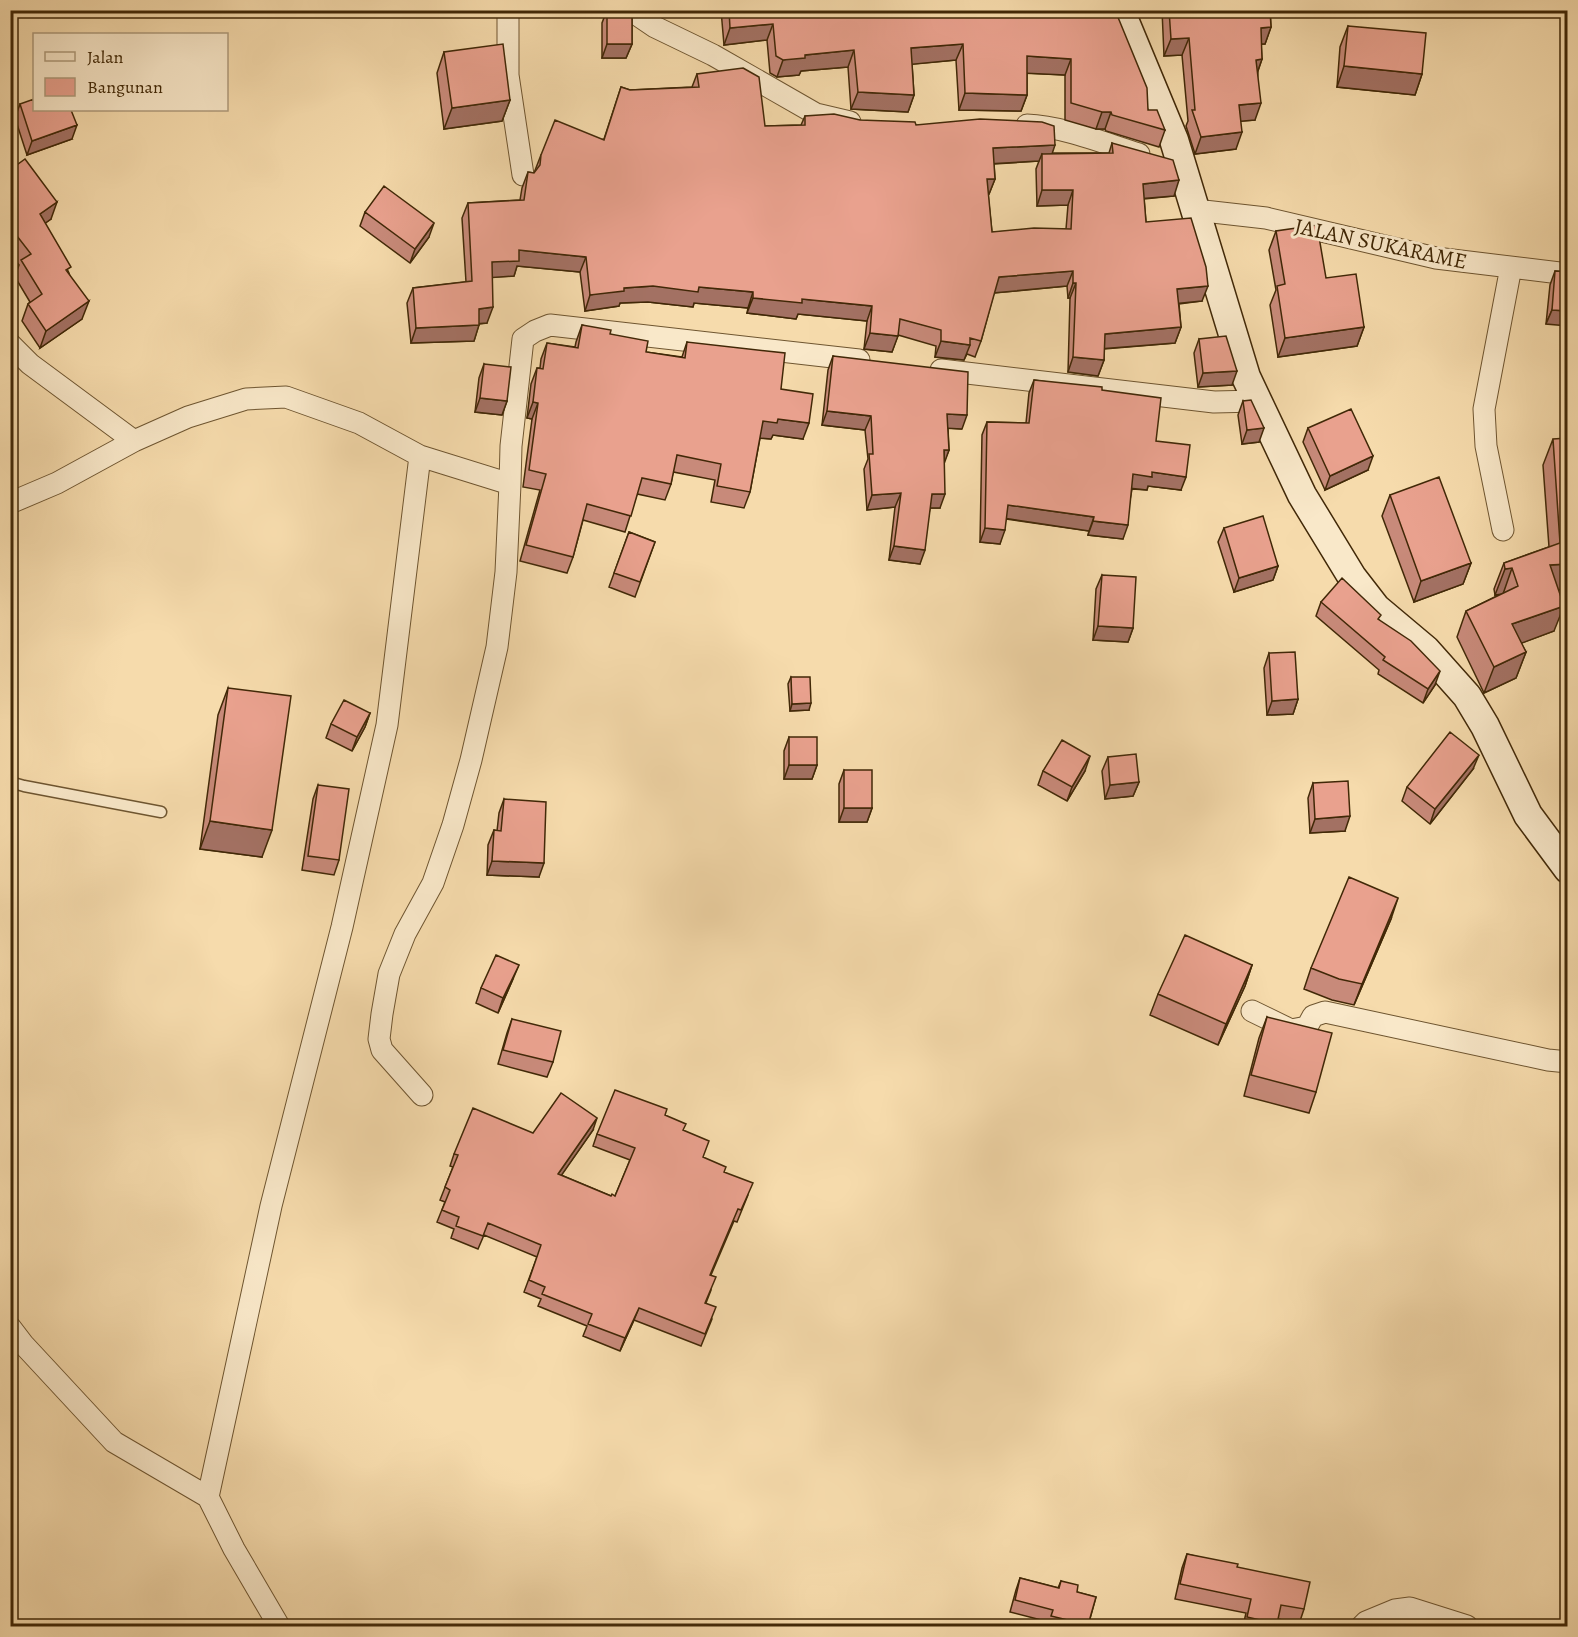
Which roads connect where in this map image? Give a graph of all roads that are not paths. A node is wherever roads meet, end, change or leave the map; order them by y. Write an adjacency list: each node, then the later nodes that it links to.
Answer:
1 (508, 10): 7 (street)
2 (630, 10): 4 (street)
3 (1120, 10): 6 (street)
4 (868, 124)
5 (1006, 124): 6 (street)
6 (1183, 167): 8 (street)
7 (523, 175)
8 (1195, 210): 9 (street, JALAN SUKARAME); 14 (street)
9 (1511, 267): 10 (street, JALAN SUKARAME); 19 (street)
10 (1568, 274)
11 (10, 344): 15 (street)
12 (882, 363): 17 (street)
13 (918, 367): 14 (street)
14 (1257, 401): 22 (street)
15 (134, 441): 16 (street); 18 (street)
16 (420, 456): 17 (street); 27 (street)
17 (510, 484): 25 (street)
18 (10, 503)
19 (1503, 530)
20 (10, 782): 21 (lane)
21 (161, 812)
22 (1568, 869)
23 (1252, 1011): 24 (street)
24 (1568, 1062)
25 (422, 1095)
26 (10, 1327): 27 (street)
27 (208, 1497): 28 (street)
28 (279, 1626)
29 (1362, 1626): 30 (street)
30 (1467, 1626)

